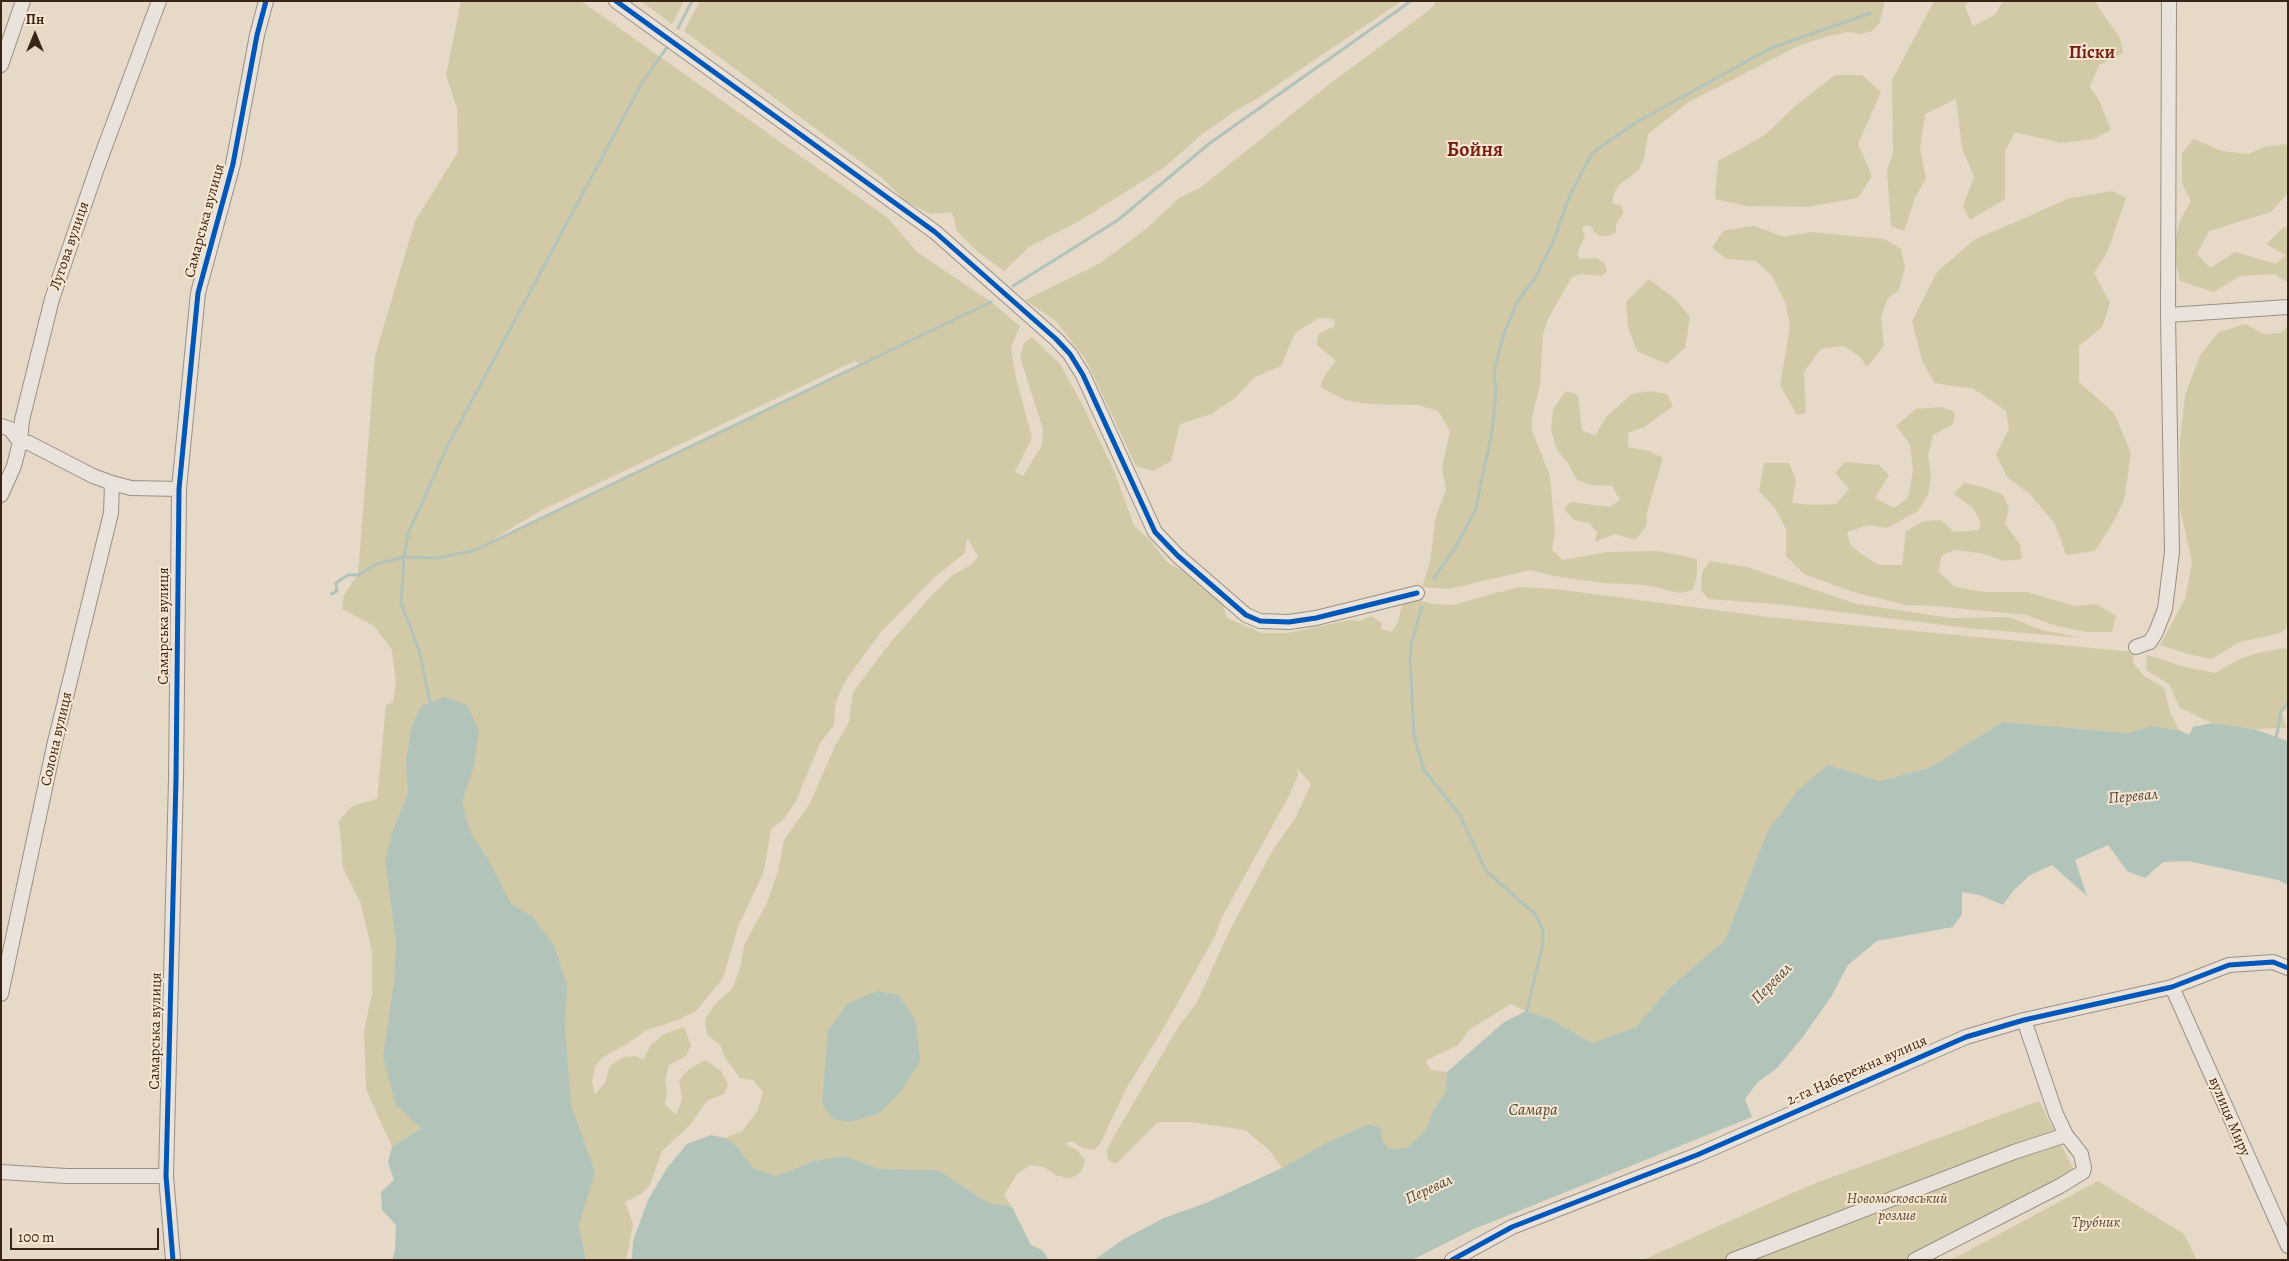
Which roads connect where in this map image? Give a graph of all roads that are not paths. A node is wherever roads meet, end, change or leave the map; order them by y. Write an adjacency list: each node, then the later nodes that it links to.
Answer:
1 (23, 1): 6 (street)
2 (158, 1): 10 (street, Лугова вулиця)
3 (266, 1): 12 (street, Самарська вулиця)
4 (616, 1): 14 (street)
5 (2169, 1): 8 (street)
6 (1, 65)
7 (2288, 307): 8 (street)
8 (2168, 315): 15 (street)
9 (1, 426): 10 (street)
10 (20, 442): 11 (street); 13 (street, Лугова вулиця)
11 (112, 483): 12 (street); 18 (street, Солона вулиця)
12 (179, 489): 22 (street, Самарська вулиця)
13 (1, 495)
14 (1417, 593)
15 (2136, 647)
16 (2288, 968): 17 (street, 2-га Набережна вулиця)
17 (2172, 987): 19 (street, 2-га Набережна вулиця); 23 (street, вулиця Миру)
18 (1, 994)
19 (2024, 1020): 20 (street); 25 (street, 2-га Набережна вулиця)
20 (2066, 1135): 26 (street); 27 (street)
21 (1, 1172): 22 (street)
22 (166, 1176): 24 (street, Самарська вулиця)
23 (2288, 1246)
24 (173, 1260)
25 (1452, 1260)
26 (1733, 1260)
27 (1916, 1260)

